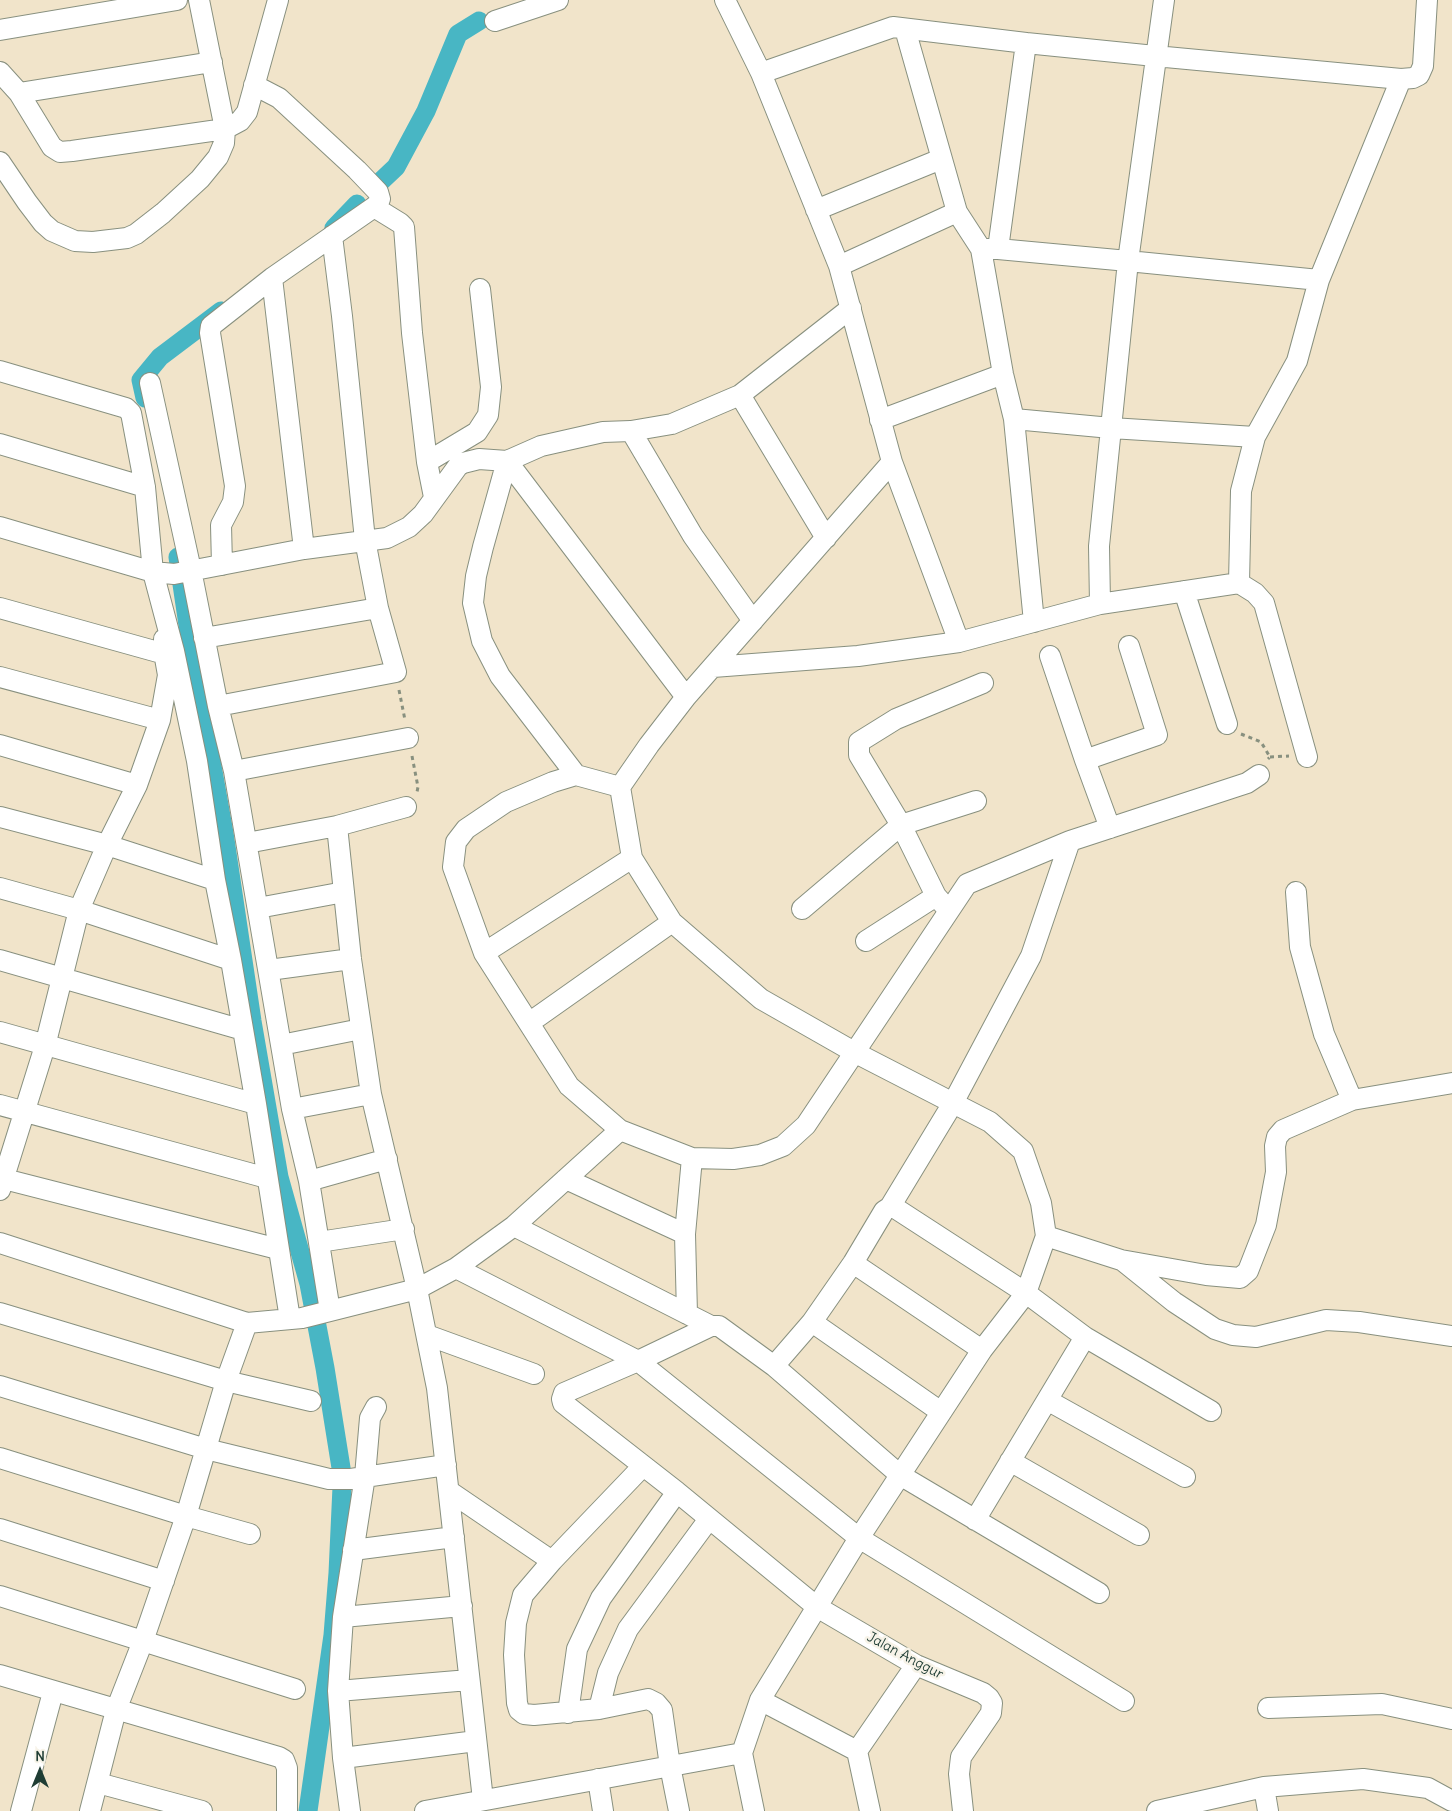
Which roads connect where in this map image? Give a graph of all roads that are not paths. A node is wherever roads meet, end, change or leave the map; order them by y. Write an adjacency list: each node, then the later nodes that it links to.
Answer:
1 (177, 0): 10 (street)
2 (199, 0): 13 (street)
3 (278, 0): 17 (street)
4 (558, 0): 8 (street)
5 (725, 0): 15 (street)
6 (1164, 0): 12 (street)
7 (1427, 0): 16 (street)
8 (495, 21)
9 (905, 29): 11 (street); 15 (street); 20 (street)
10 (0, 30)
11 (1026, 43): 12 (street); 26 (street)
12 (1155, 56): 16 (street); 27 (street)
13 (212, 62): 18 (street); 19 (street)
14 (0, 72): 18 (street)
15 (760, 73): 23 (street)
16 (1401, 79): 30 (street)
17 (254, 85): 19 (street); 22 (street)
18 (19, 93): 19 (street)
19 (225, 129): 21 (street)
20 (941, 159): 23 (street); 24 (street)
21 (0, 162)
22 (374, 207): 25 (street); 44 (street)
23 (816, 210): 28 (street)
24 (957, 212): 26 (street); 28 (street)
25 (332, 236): 29 (street); 50 (street)
26 (989, 249): 27 (street); 34 (street)
27 (1128, 261): 30 (street); 39 (street)
28 (839, 266): 32 (street)
29 (272, 278): 51 (street); 52 (street)
30 (1319, 280): 41 (street)
31 (480, 288): 44 (street)
32 (851, 308): 36 (street); 38 (street)
33 (0, 371): 46 (street)
34 (1003, 374): 37 (street); 38 (street)
35 (150, 383): 54 (street)
36 (740, 395): 40 (street); 49 (street)
37 (1014, 419): 39 (street); 62 (street)
38 (880, 420): 45 (street)
39 (1111, 428): 41 (street); 57 (street)
40 (631, 432): 43 (street); 61 (street)
41 (1255, 437): 55 (street)
42 (0, 444): 46 (street)
43 (508, 460): 47 (street); 71 (street); 80 (street)
44 (427, 462): 47 (street)
45 (892, 462): 49 (street); 64 (street)
46 (145, 487): 53 (street)
47 (434, 498): 50 (street)
48 (0, 527): 53 (street)
49 (826, 538): 61 (street)
50 (365, 540): 51 (street); 59 (street)
51 (304, 549): 52 (street)
52 (222, 565): 54 (street)
53 (153, 572): 54 (street); 60 (street)
54 (183, 572): 63 (street)
55 (1239, 583): 56 (street); 77 (street)
56 (1184, 591): 57 (street); 74 (street)
57 (1100, 604): 62 (street)
58 (0, 608): 66 (street)
59 (378, 608): 63 (street); 72 (street)
60 (163, 615): 66 (street); 94 (street)
61 (753, 621): 68 (street)
62 (1034, 622): 64 (street)
63 (204, 638): 72 (street)
64 (960, 642): 68 (street)
65 (1129, 646): 78 (street)
66 (165, 654): 73 (street)
67 (1050, 656): 78 (street)
68 (712, 667): 71 (street)
69 (0, 677): 73 (street)
70 (983, 684): 87 (street)
71 (686, 697): 83 (street)
72 (218, 706): 79 (street)
73 (160, 720): 82 (street)
74 (1227, 724)
75 (408, 738): 79 (street)
76 (0, 746): 82 (street)
77 (1307, 757)
78 (1086, 760): 89 (street)
79 (234, 770): 91 (street)
80 (576, 774): 83 (street); 104 (street)
81 (1259, 774): 89 (street)
82 (137, 785): 92 (street)
83 (620, 787): 93 (street)
84 (976, 801): 87 (street)
85 (406, 807): 88 (street)
86 (0, 817): 92 (street)
87 (901, 825): 98 (street); 100 (street)
88 (336, 826): 91 (street); 96 (street)
89 (1110, 828): 90 (street)
90 (1070, 841): 98 (street); 120 (street)
91 (247, 843): 99 (street)
92 (108, 845): 94 (street); 101 (street)
93 (632, 858): 102 (street); 104 (street)
94 (215, 880): 107 (street)
95 (0, 888): 101 (street)
96 (344, 892): 99 (street); 105 (street)
97 (1296, 892): 119 (street)
98 (942, 903): 103 (street); 116 (street)
99 (258, 908): 108 (street)
100 (802, 909)
101 (80, 910): 107 (street); 109 (street)
102 (672, 922): 110 (street); 116 (street)
103 (866, 941)
104 (484, 953): 110 (street)
105 (351, 959): 108 (street); 111 (street)
106 (0, 960): 109 (street)
107 (231, 960): 112 (street)
108 (269, 970): 114 (street)
109 (63, 978): 112 (street); 115 (street)
110 (529, 1023): 125 (street)
111 (361, 1029): 114 (street); 118 (street)
112 (243, 1030): 121 (street)
113 (0, 1032): 115 (street)
114 (281, 1045): 123 (street)
115 (45, 1046): 121 (street); 124 (street)
116 (854, 1052): 120 (street); 126 (street)
117 (1452, 1082): 119 (street)
118 (371, 1094): 123 (street); 127 (street)
119 (1352, 1100): 140 (street)
120 (953, 1103): 132 (street); 136 (street)
121 (256, 1104): 128 (street)
122 (0, 1105): 124 (street)
123 (292, 1109): 130 (street)
124 (25, 1112): 128 (street); 131 (street)
125 (620, 1130): 126 (street); 129 (street)
126 (692, 1158): 135 (street)
127 (387, 1159): 130 (street); 134 (street)
128 (267, 1178): 139 (street)
129 (566, 1179): 133 (street); 135 (street)
130 (309, 1181): 137 (street)
131 (1, 1182): 139 (street)
132 (890, 1207): 141 (street); 144 (street)
133 (514, 1226): 142 (street); 147 (street)
134 (404, 1229): 137 (street); 143 (street)
135 (686, 1234): 147 (street)
136 (1046, 1236): 140 (street); 144 (street)
137 (319, 1242): 145 (street)
138 (0, 1243): 149 (street)
139 (278, 1249): 148 (street)
140 (1122, 1260): 154 (street)
141 (853, 1263): 150 (street); 155 (street)
142 (456, 1268): 143 (street); 156 (street)
143 (417, 1289): 145 (street); 152 (street)
144 (1026, 1294): 153 (street); 155 (street)
145 (327, 1312): 148 (street)
146 (0, 1313): 159 (street)
147 (687, 1314): 151 (street)
148 (296, 1318): 149 (street)
149 (247, 1322): 159 (street)
150 (812, 1322): 157 (street); 165 (street)
151 (711, 1326): 156 (street); 157 (street)
152 (427, 1335): 158 (street); 169 (street)
153 (1085, 1336): 161 (street); 164 (street)
154 (1452, 1336)
155 (982, 1350): 165 (street)
156 (638, 1361): 170 (street, Jalan Anggur); 183 (street)
157 (774, 1366): 171 (street)
158 (534, 1374)
159 (226, 1380): 162 (street); 166 (street)
160 (0, 1386): 166 (street)
161 (1047, 1400): 168 (street); 173 (street)
162 (311, 1401)
163 (376, 1407): 172 (street)
164 (1211, 1411)
165 (941, 1412): 171 (street)
166 (206, 1449): 172 (street); 176 (street)
167 (0, 1458): 176 (street)
168 (1010, 1461): 178 (street); 181 (street)
169 (446, 1465): 172 (street); 174 (street)
170 (643, 1466): 175 (street, Jalan Anggur); 185 (street)
171 (900, 1475): 178 (street); 183 (street)
172 (365, 1476): 184 (street)
173 (1185, 1477)
174 (449, 1491): 182 (street); 185 (street)
175 (677, 1492): 177 (street, Jalan Anggur); 204 (street)
176 (186, 1516): 180 (street); 186 (street)
177 (709, 1519): 190 (street, Jalan Anggur); 202 (street)
178 (975, 1520): 187 (street)
179 (0, 1529): 186 (street)
180 (250, 1534)
181 (1139, 1535)
182 (454, 1537): 184 (street); 189 (street)
183 (859, 1538): 190 (street); 200 (street)
184 (353, 1550): 191 (street)
185 (552, 1561): 204 (street)
186 (164, 1581): 192 (street)
187 (1099, 1594)
188 (0, 1596): 192 (street)
189 (462, 1606): 191 (street); 195 (street)
190 (817, 1607): 193 (street, Jalan Anggur); 199 (street)
191 (343, 1617): 197 (street)
192 (143, 1641): 196 (street); 203 (street)
193 (916, 1665): 207 (street); 226 (street, Jalan Anggur)
194 (0, 1675): 198 (street)
195 (469, 1680): 197 (street); 206 (street)
196 (295, 1689)
197 (338, 1691): 209 (street)
198 (53, 1692): 203 (street); 216 (street)
199 (760, 1700): 207 (street); 208 (street)
200 (1124, 1701)
201 (1268, 1708): 205 (street)
202 (599, 1709): 204 (street); 210 (street)
203 (116, 1710): 212 (street); 219 (street)
204 (568, 1713)
205 (1452, 1719)
206 (476, 1741): 209 (street); 215 (street)
207 (857, 1751): 225 (street)
208 (742, 1753): 210 (street); 224 (street)
209 (343, 1758): 220 (street)
210 (670, 1766): 211 (street); 223 (street)
211 (598, 1780): 215 (street); 222 (street)
212 (98, 1784): 217 (street); 218 (street)
213 (1264, 1787): 214 (street); 227 (street); 228 (street)
214 (1452, 1801)
215 (491, 1803): 221 (street)
216 (21, 1811)
217 (90, 1811)
218 (202, 1811)
219 (287, 1811)
220 (350, 1811)
221 (424, 1811)
222 (603, 1811)
223 (679, 1811)
224 (754, 1811)
225 (870, 1811)
226 (963, 1811)
227 (1157, 1811)
228 (1268, 1811)

